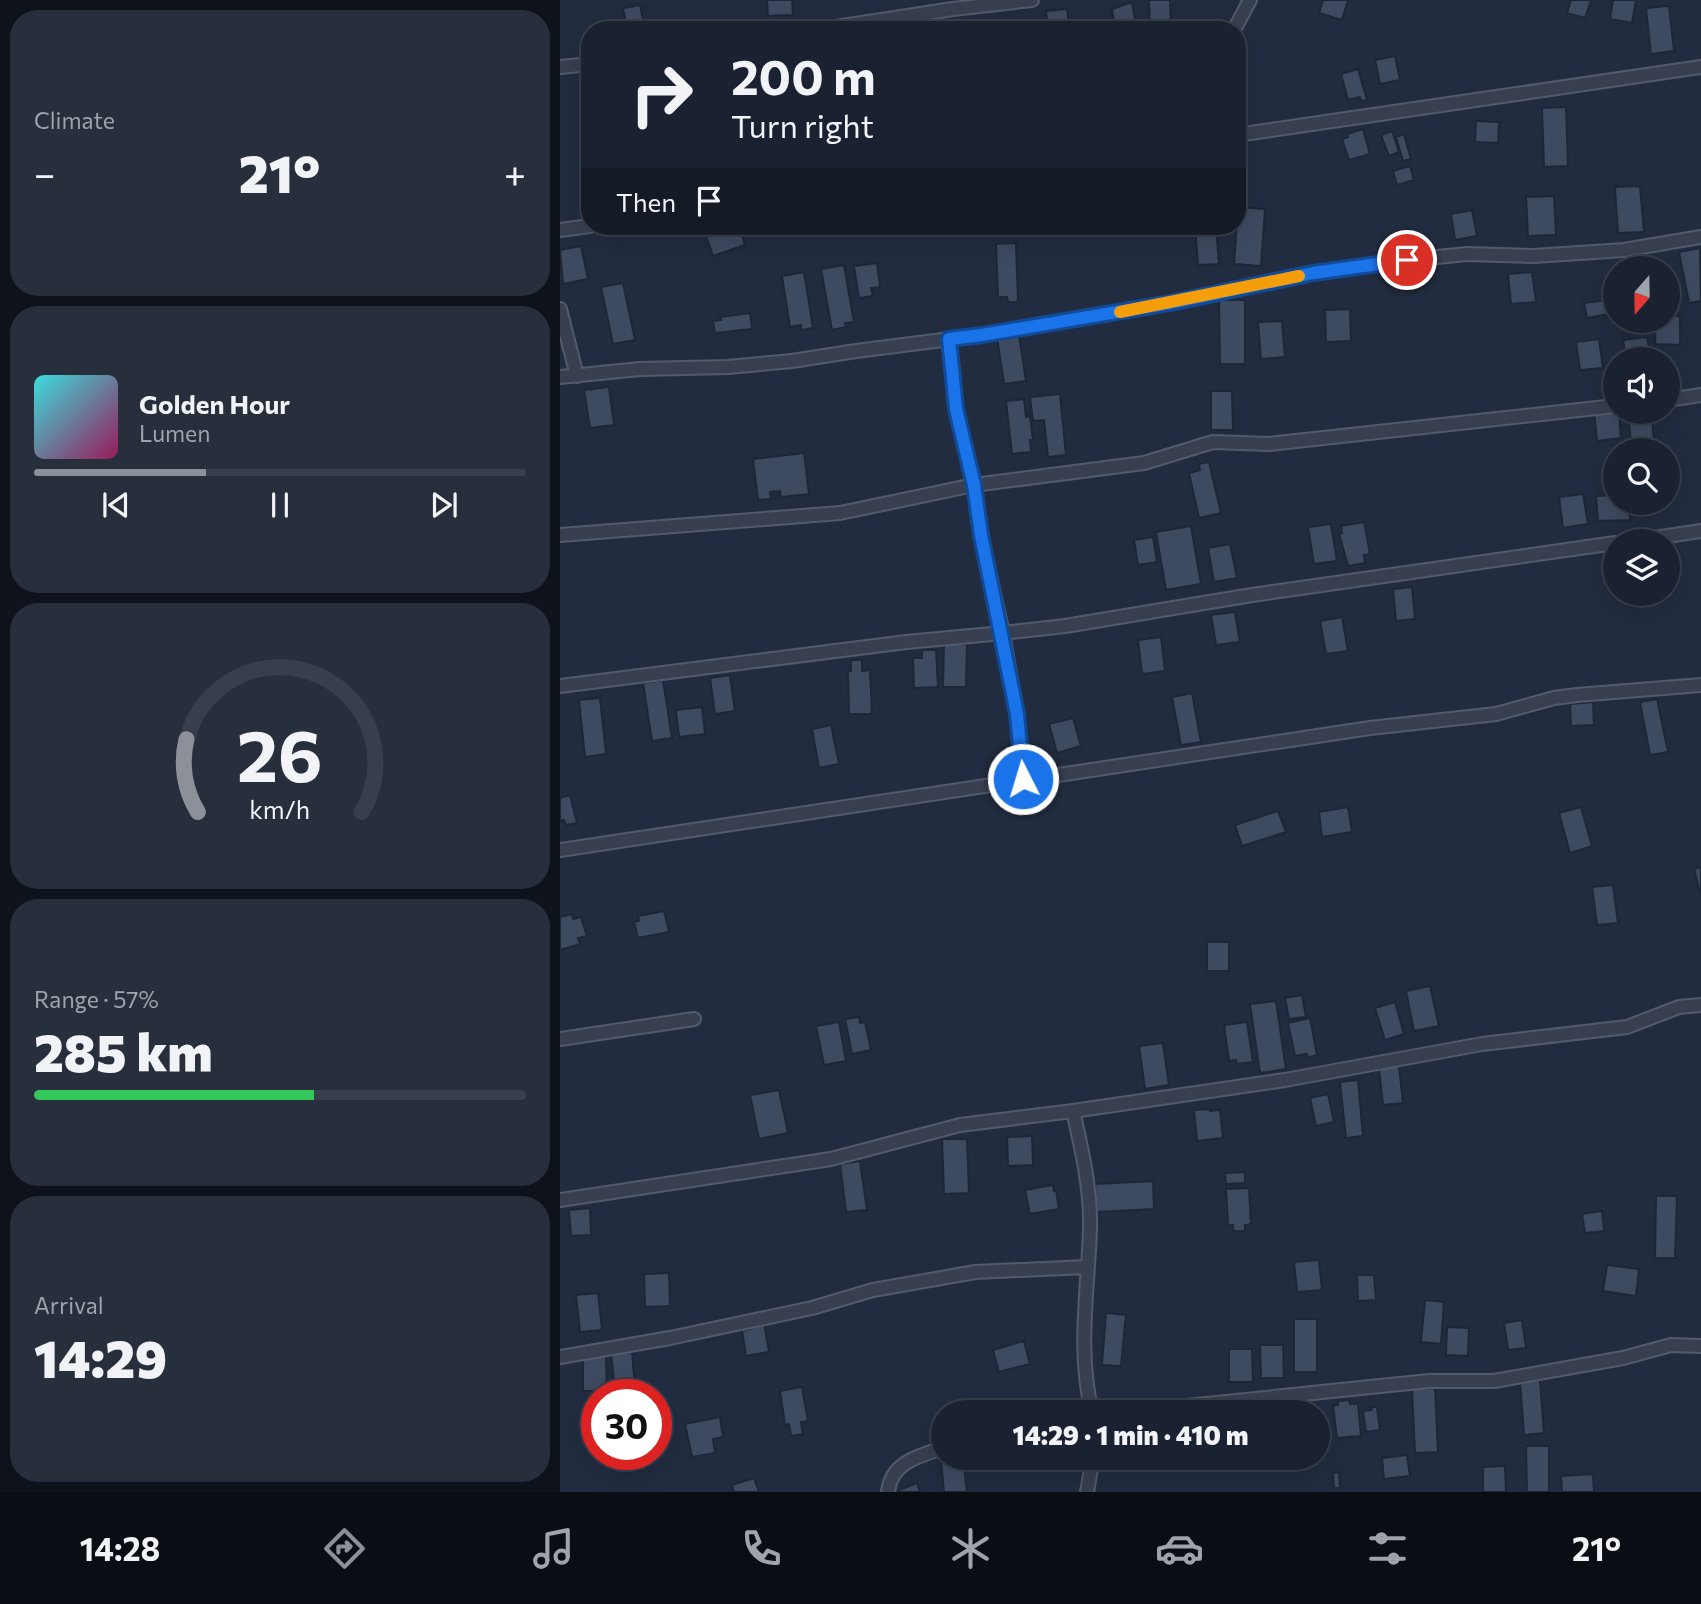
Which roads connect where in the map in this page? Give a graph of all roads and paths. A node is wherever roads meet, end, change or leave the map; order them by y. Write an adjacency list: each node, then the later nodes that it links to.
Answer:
1 (1032, 0): 3 (street)
2 (1250, 0): 4 (street)
3 (875, 21)
4 (1239, 21)
5 (581, 65): 6 (street)
6 (560, 67)
7 (1701, 67): 8 (street)
8 (1246, 134)
9 (581, 227): 10 (street)
10 (560, 230)
11 (1701, 237): 13 (street)
12 (560, 309): 14 (street)
13 (949, 339): 14 (street); 19 (street)
14 (577, 376): 15 (street)
15 (560, 377)
16 (1701, 395): 17 (street)
17 (1680, 398)
18 (1603, 407): 19 (street)
19 (974, 485): 22 (street); 24 (street)
20 (1701, 531): 21 (street)
21 (1680, 534)
22 (560, 535)
23 (1603, 546): 24 (street)
24 (1003, 633): 25 (street); 27 (street)
25 (560, 685)
26 (1701, 685): 27 (street)
27 (1023, 779): 28 (street)
28 (560, 850)
29 (1701, 1006): 32 (street)
30 (694, 1018): 31 (street)
31 (560, 1039)
32 (1073, 1111): 33 (street); 34 (street)
33 (560, 1200)
34 (1087, 1267): 36 (street); 37 (street)
35 (1701, 1346): 38 (street)
36 (560, 1357)
37 (1090, 1400)
38 (1245, 1400)
39 (931, 1452): 41 (street)
40 (1091, 1470): 42 (street)
41 (888, 1492)
42 (1087, 1492)

